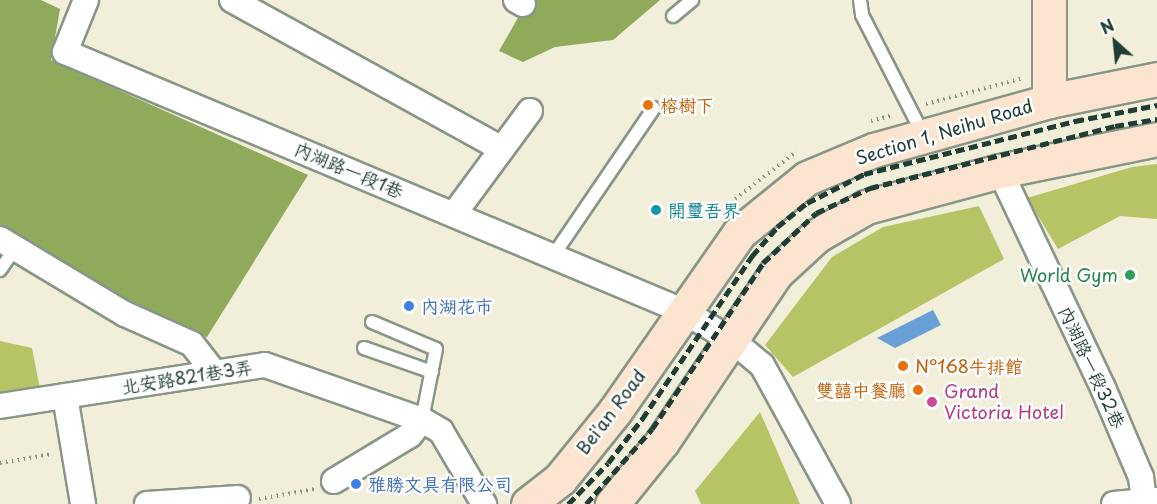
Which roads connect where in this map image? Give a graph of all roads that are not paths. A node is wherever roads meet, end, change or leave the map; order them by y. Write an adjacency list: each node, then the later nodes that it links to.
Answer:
1 (86, 0): 15 (street, 內湖路一段1巷)
2 (232, 0): 13 (street)
3 (692, 0): 6 (lane)
4 (860, 0): 11 (lane)
5 (1049, 0): 8 (main road)
6 (673, 16)
7 (1157, 79): 8 (main road, Section 1, Neihu Road)
8 (1038, 94): 11 (main road, Section 1, Neihu Road)
9 (654, 108): 17 (lane)
10 (530, 111): 13 (street)
11 (926, 123): 19 (main road, Section 1, Neihu Road)
12 (1157, 139): 14 (main road)
13 (502, 149): 15 (street)
14 (1000, 171): 21 (main road); 30 (street, 內湖路一段32巷)
15 (454, 214): 17 (street, 內湖路一段1巷)
16 (7, 244): 18 (lane); 23 (street)
17 (553, 256): 19 (street, 內湖路一段1巷)
18 (0, 270)
19 (683, 311): 21 (street, 內湖路一段1巷); 34 (main road, Bei'an Road)
20 (372, 321): 24 (lane)
21 (733, 341): 35 (main road); 36 (street, 內湖路一段1巷)
22 (364, 348): 24 (lane)
23 (213, 371): 25 (street, 北安路821巷3弄); 27 (street, 北安路821巷3弄)
24 (432, 372): 27 (lane)
25 (65, 396): 26 (street, 北安路821巷3弄); 31 (street)
26 (0, 406)
27 (422, 420): 28 (street); 33 (street, 北安路821巷3弄)
28 (334, 481)
29 (238, 498): 32 (street)
30 (1150, 500): 37 (street)
31 (83, 504)
32 (147, 504)
33 (484, 504)
34 (528, 504)
35 (612, 504)
36 (838, 504)
37 (1114, 504)

